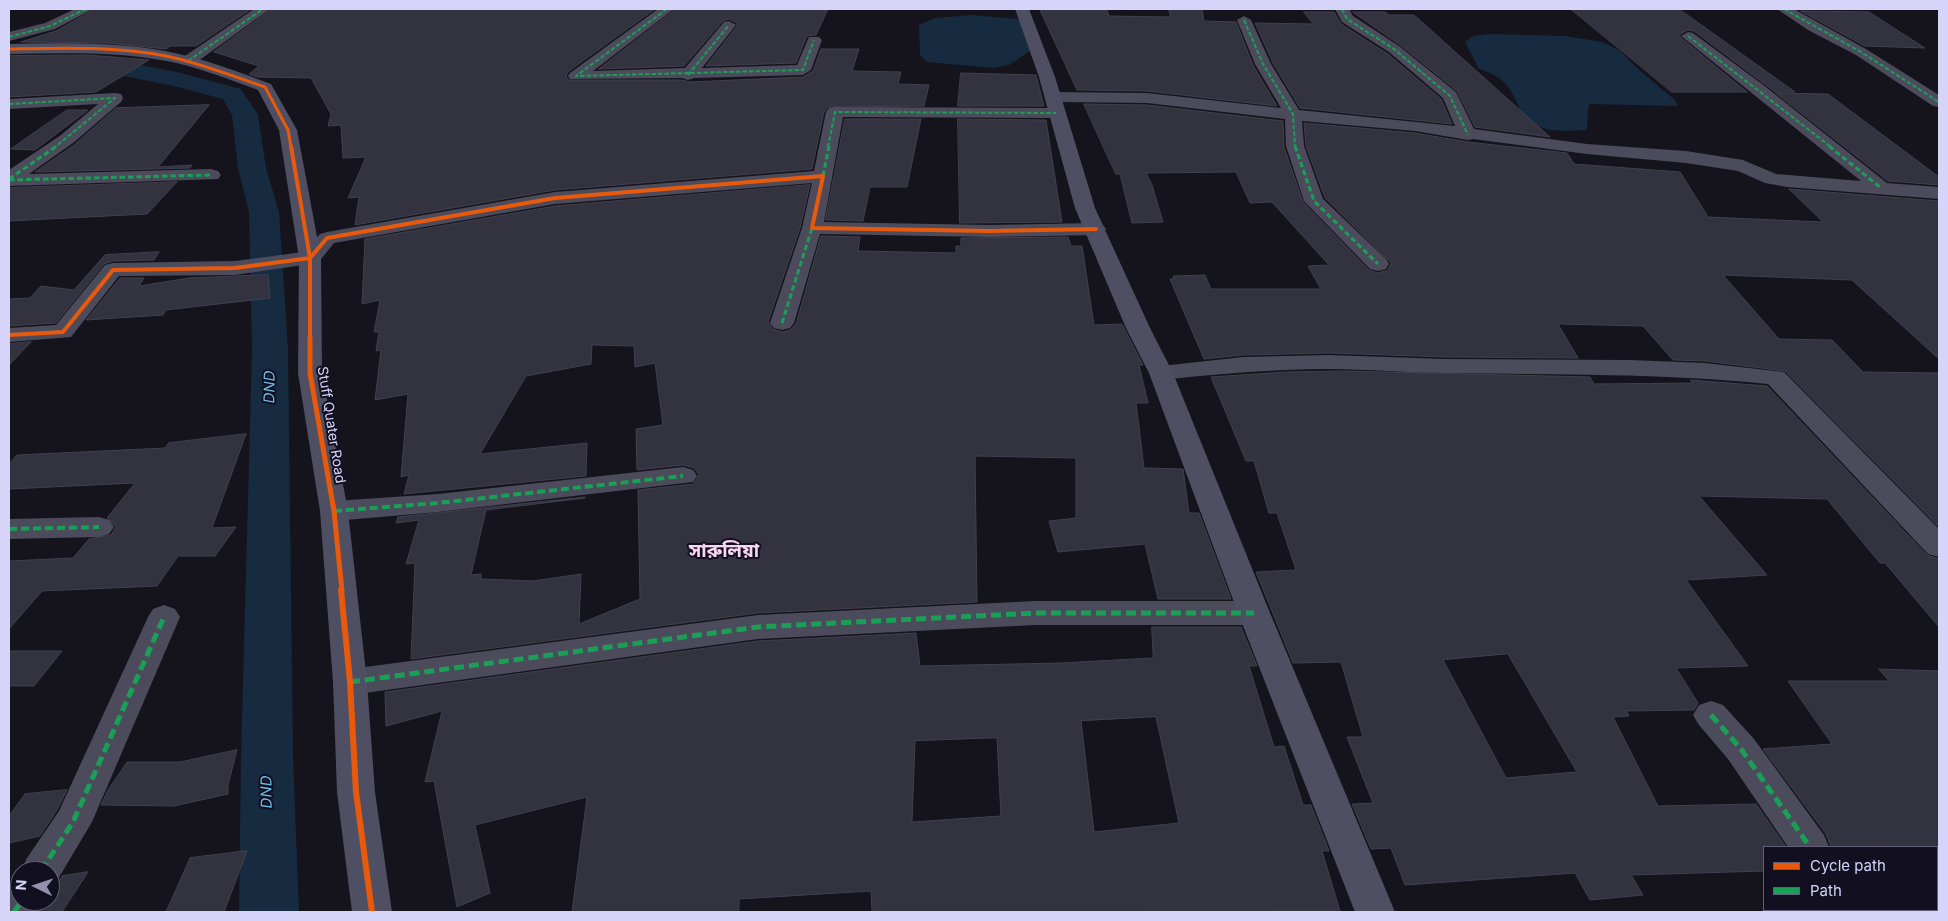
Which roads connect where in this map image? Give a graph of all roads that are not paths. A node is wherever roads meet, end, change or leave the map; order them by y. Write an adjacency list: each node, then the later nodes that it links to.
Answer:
1 (86, 9): 10 (street)
2 (263, 9): 13 (street)
3 (666, 9): 14 (street)
4 (1022, 9): 17 (street)
5 (1342, 9): 19 (street)
6 (1784, 9): 15 (street)
7 (1244, 20): 18 (street)
8 (728, 25): 14 (street)
9 (1688, 36): 23 (street)
10 (9, 37)
11 (814, 40): 14 (street)
12 (9, 49): 13 (street, Stuff Quater Road)
13 (188, 61): 27 (street, Stuff Quater Road)
14 (688, 75)
15 (1939, 102)
16 (9, 104): 22 (street)
17 (1055, 105): 18 (street); 21 (street); 26 (street)
18 (1293, 114): 19 (street); 28 (street)
19 (1468, 135): 23 (street)
20 (211, 175): 22 (street)
21 (823, 176): 25 (street); 27 (street)
22 (9, 179)
23 (1881, 188): 24 (street)
24 (1939, 193)
25 (812, 228): 26 (street); 29 (street)
26 (1096, 229): 31 (street)
27 (309, 258): 30 (street); 33 (street, Stuff Quater Road)
28 (1378, 264)
29 (782, 322)
30 (9, 335)
31 (1161, 372): 36 (street); 37 (street)
32 (683, 476): 33 (street)
33 (334, 511): 39 (street, Stuff Quater Road)
34 (99, 527): 35 (street)
35 (9, 529)
36 (1939, 546)
37 (1254, 613): 39 (street); 44 (street)
38 (164, 616): 42 (street)
39 (350, 682): 43 (street, Stuff Quater Road)
40 (1712, 715): 41 (street)
41 (1809, 846)
42 (48, 861)
43 (372, 912)
44 (1375, 912)

